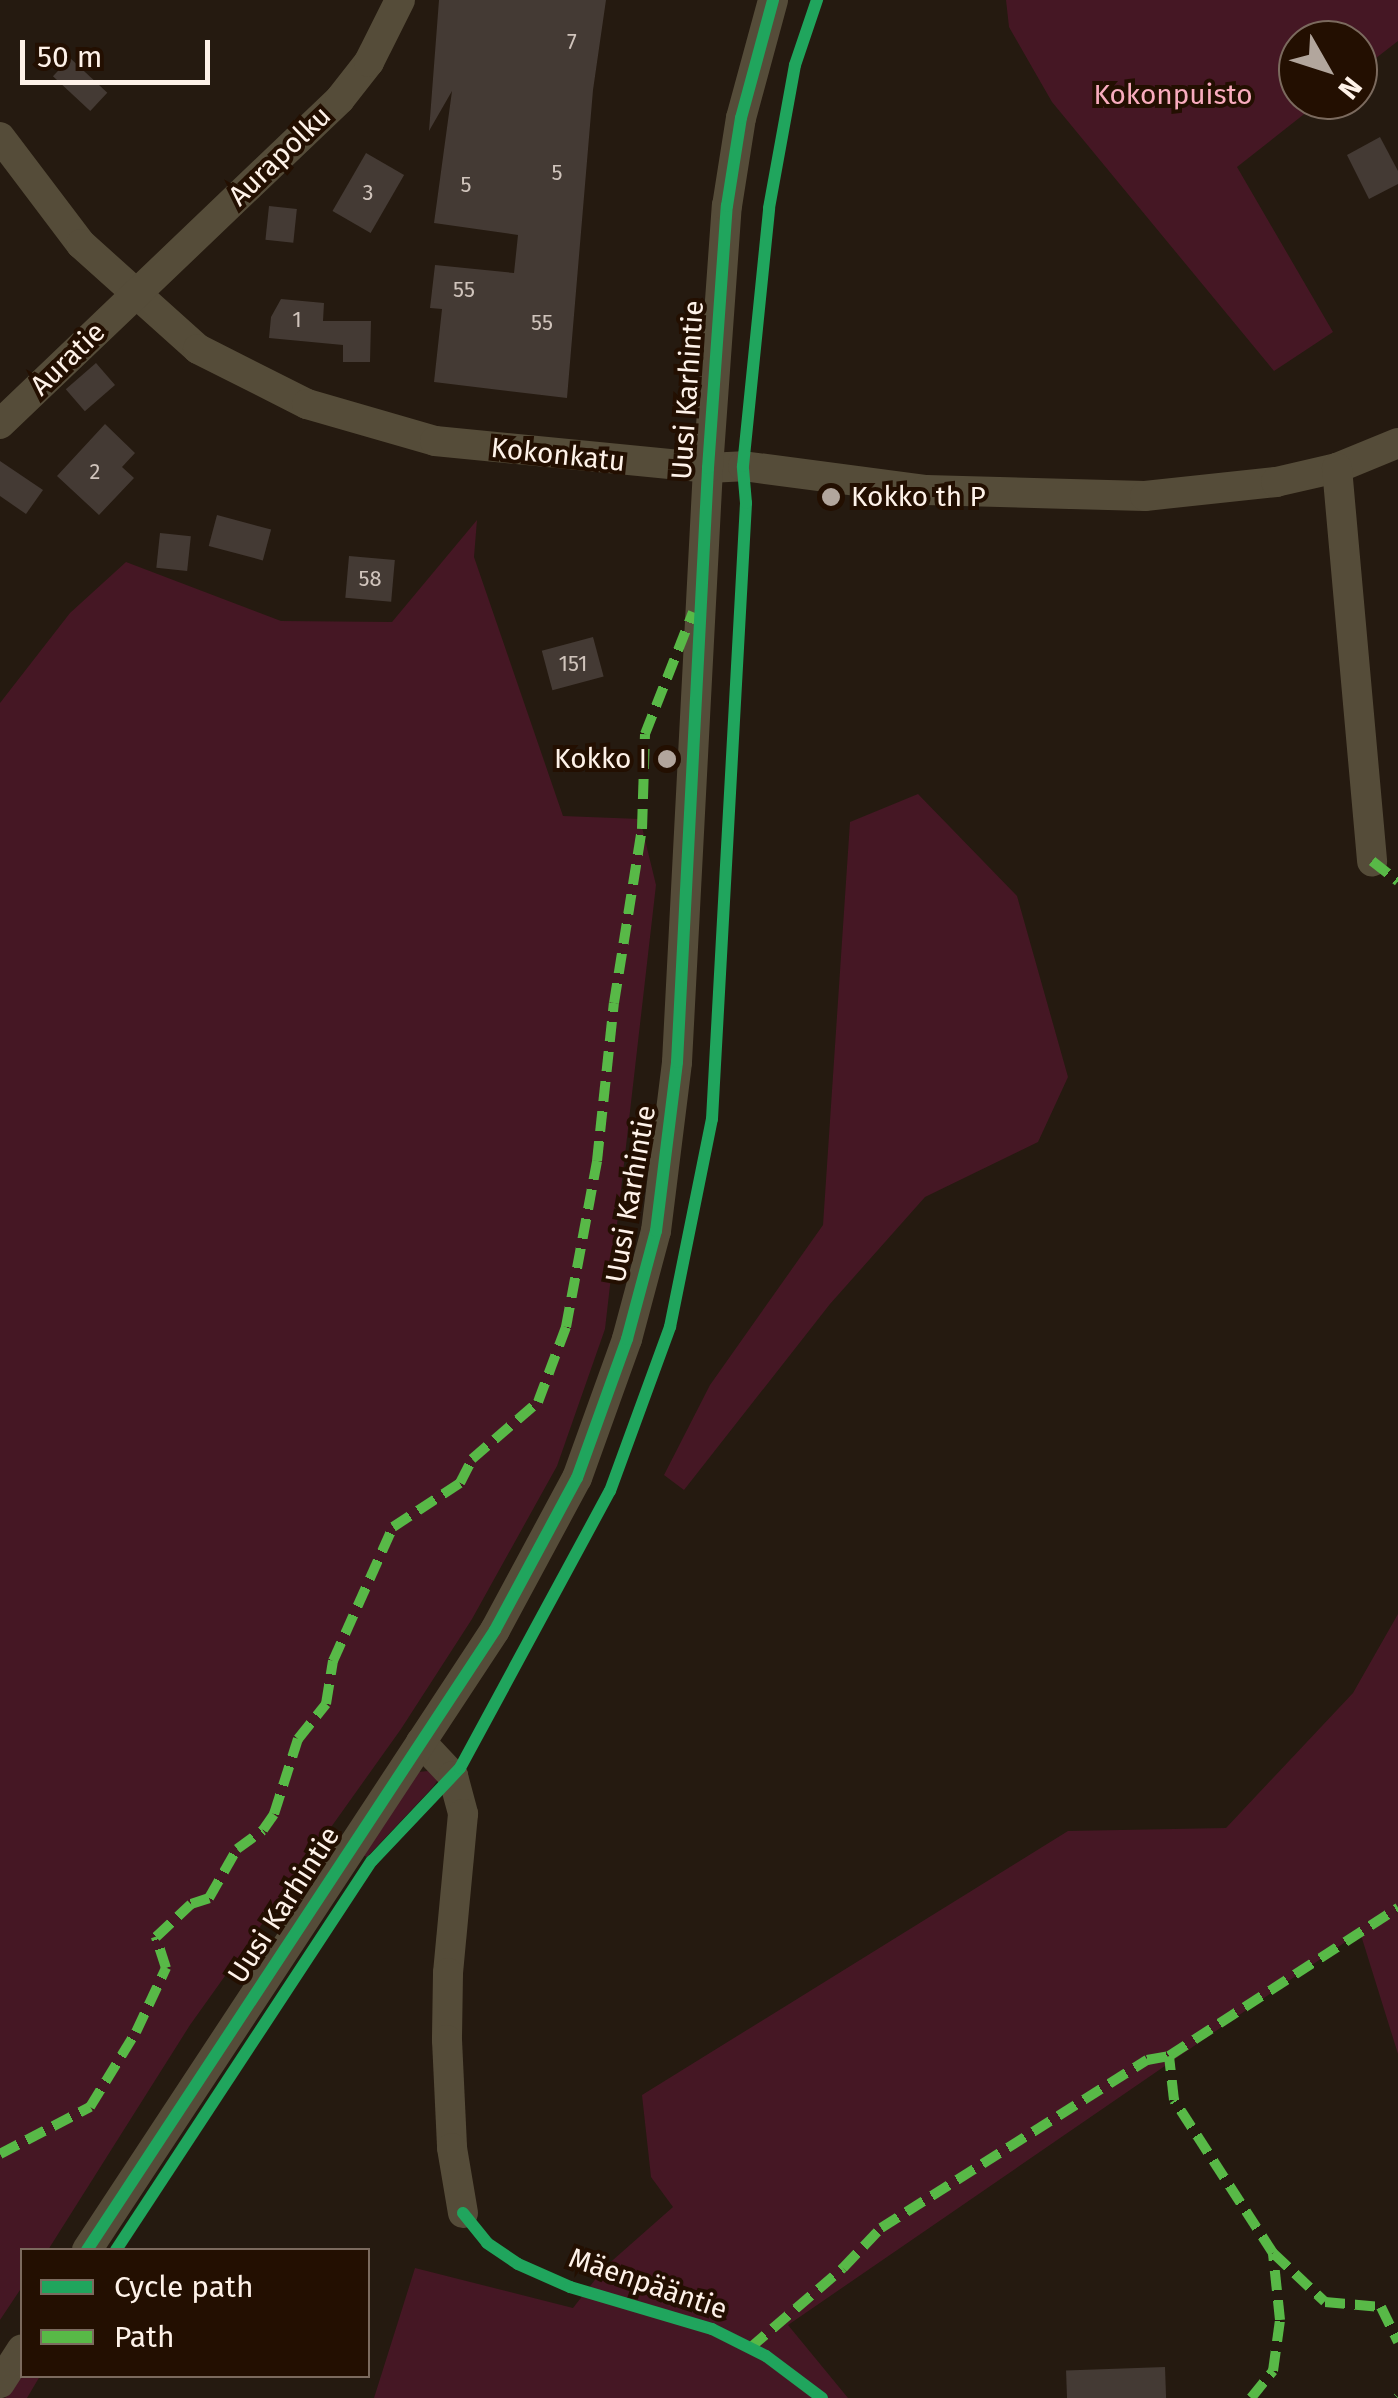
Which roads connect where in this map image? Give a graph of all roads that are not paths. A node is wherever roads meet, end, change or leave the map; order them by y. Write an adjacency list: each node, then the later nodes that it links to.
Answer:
1 (400, 0): 4 (street, Aurapolku)
2 (773, 0): 7 (street, Uusi Karhintie)
3 (0, 137): 4 (street, Kokonkatu)
4 (136, 294): 5 (street, Auratie); 7 (street, Kokonkatu)
5 (0, 424)
6 (1398, 442): 8 (street, Kokonkatu)
7 (708, 468): 8 (street, Kokonkatu); 10 (street, Uusi Karhintie)
8 (1338, 468): 9 (street)
9 (1372, 861)
10 (421, 1742): 11 (street); 12 (street, Uusi Karhintie)
11 (463, 2213)
12 (88, 2248)
13 (20, 2351): 14 (street)
14 (0, 2383)

